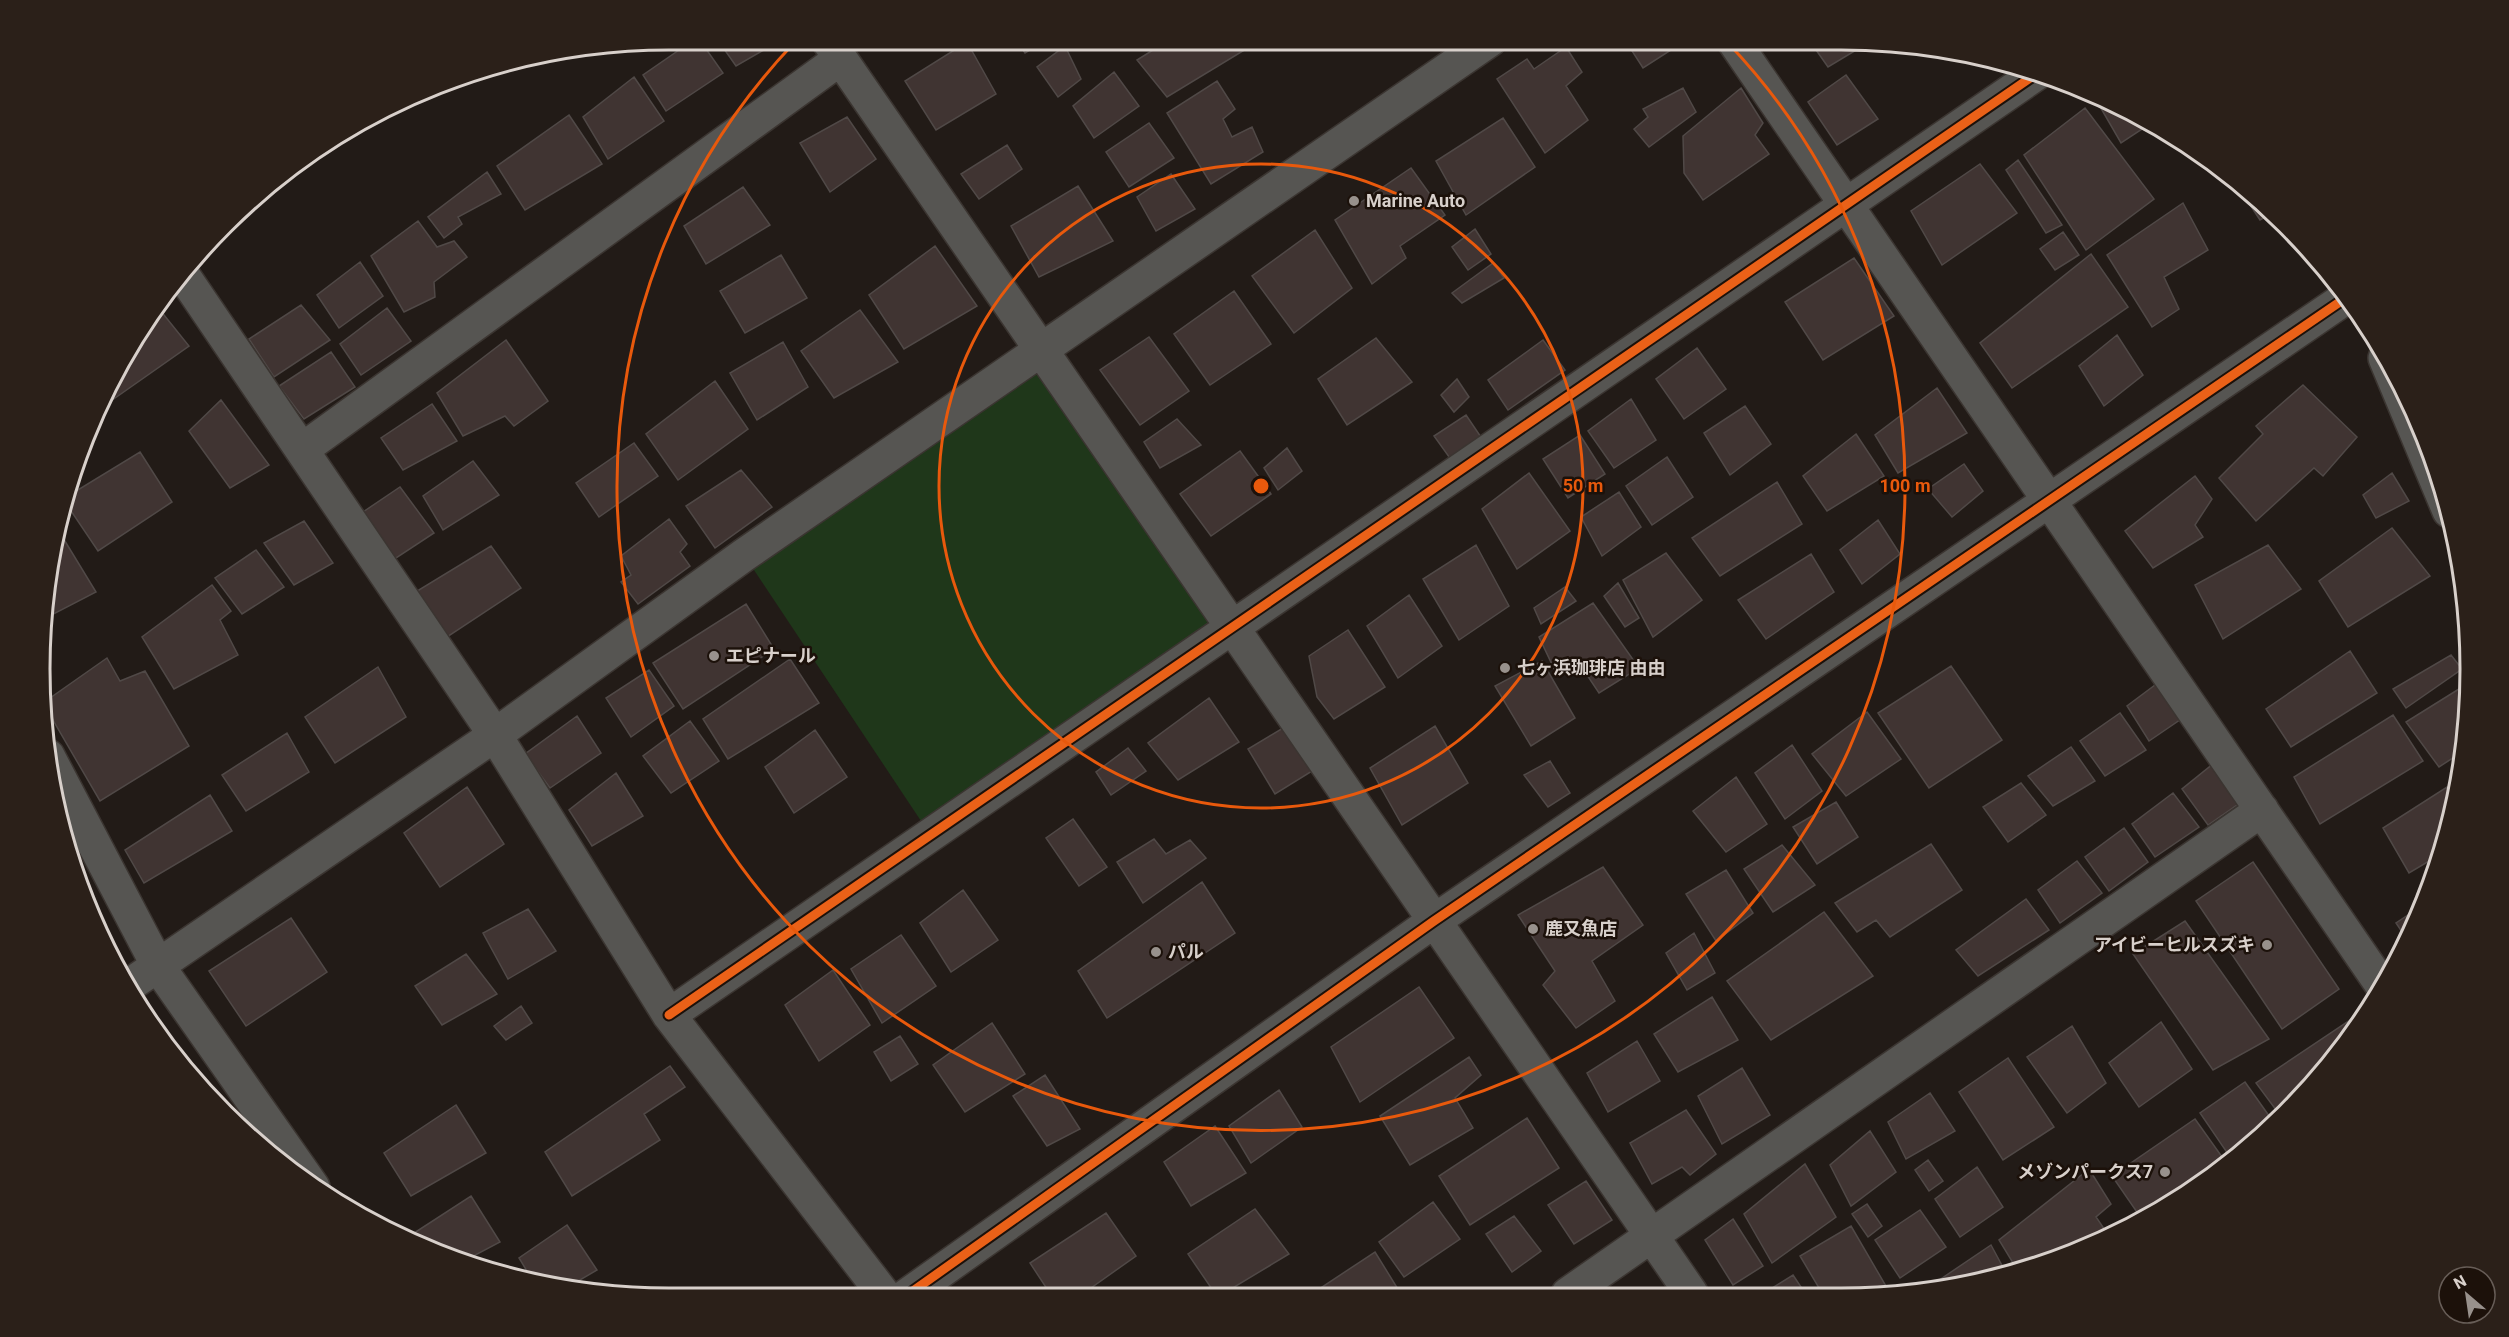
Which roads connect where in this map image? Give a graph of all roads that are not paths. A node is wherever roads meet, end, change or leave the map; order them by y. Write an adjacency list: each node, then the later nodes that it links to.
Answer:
1 (832, 50): 10 (street)
2 (834, 50): 9 (street)
3 (1476, 50): 9 (street)
4 (1739, 50): 6 (street)
5 (2029, 79): 6 (street)
6 (1846, 205): 11 (street); 12 (street)
7 (187, 280): 10 (street)
8 (2339, 302): 11 (street)
9 (1041, 350): 12 (street); 13 (street)
10 (303, 449): 13 (street)
11 (2049, 500): 15 (street); 16 (street)
12 (1232, 628): 16 (street); 20 (street)
13 (495, 735): 17 (street); 20 (street)
14 (59, 778): 17 (street)
15 (2262, 810): 18 (street); 22 (street)
16 (1434, 921): 22 (street); 24 (street)
17 (158, 966): 19 (street); 21 (street)
18 (2377, 978)
19 (134, 982)
20 (669, 1015): 23 (street)
21 (296, 1163)
22 (1651, 1236): 25 (street); 26 (street)
23 (879, 1288)
24 (917, 1288)
25 (1577, 1288)
26 (1687, 1288)

